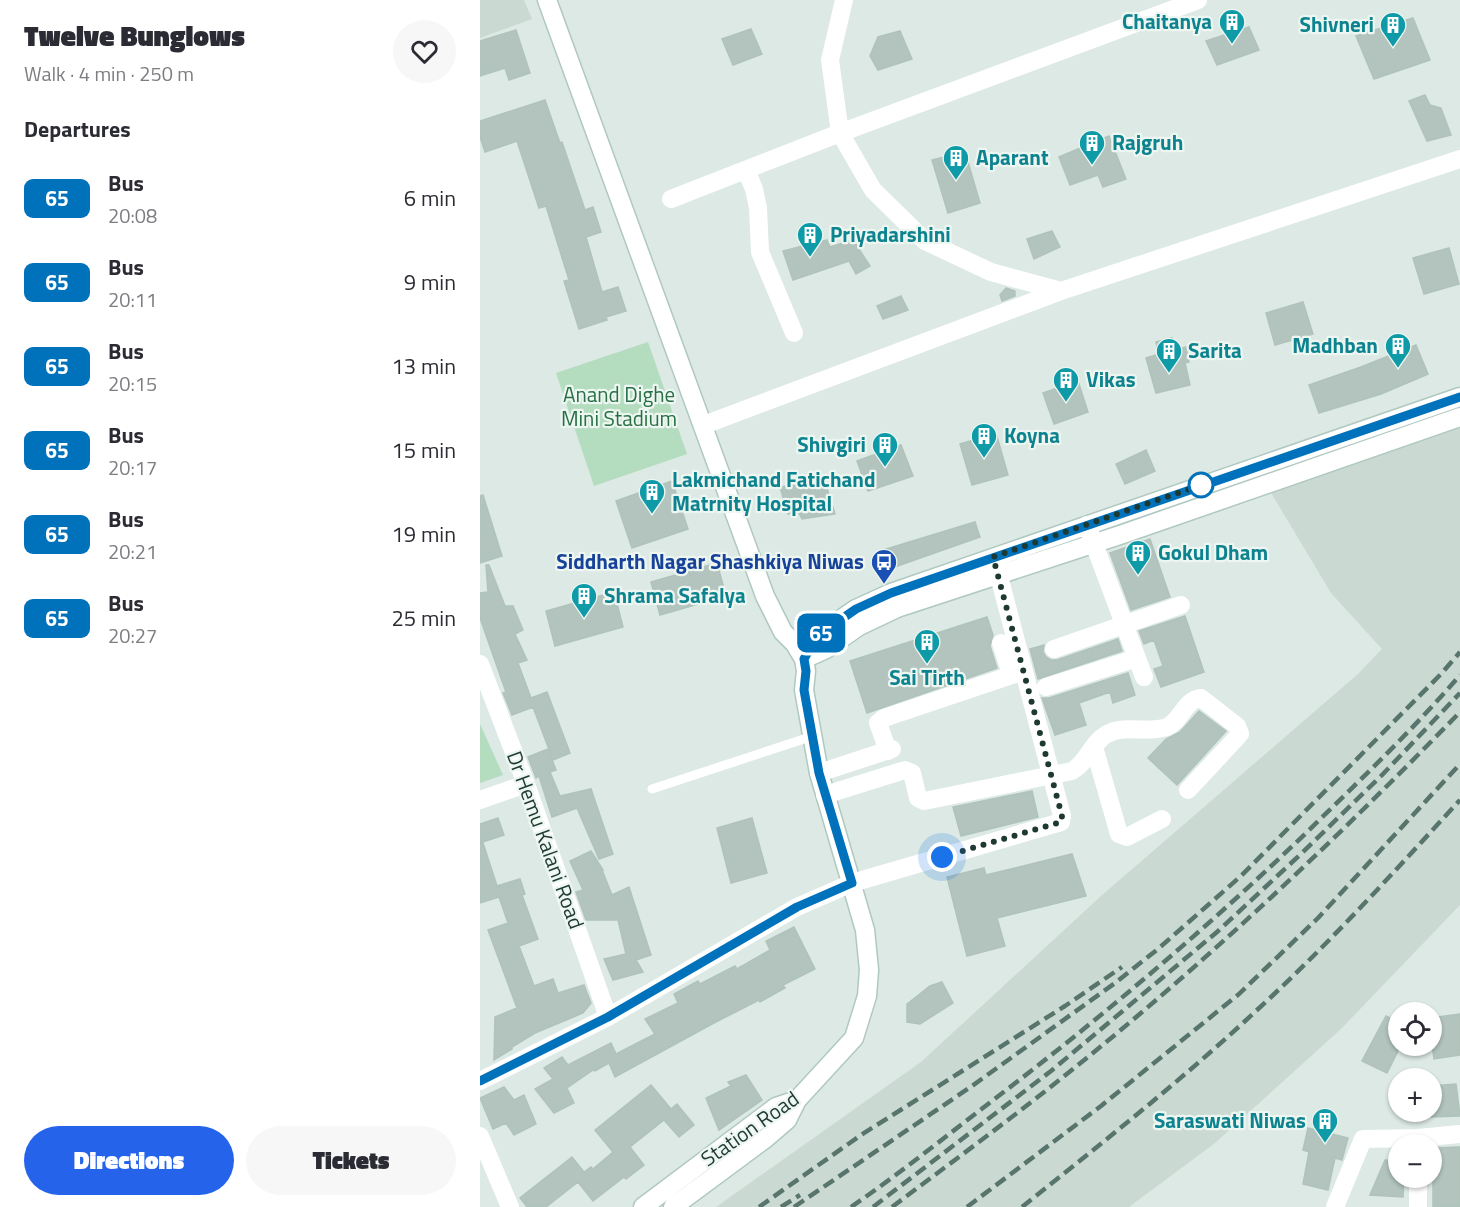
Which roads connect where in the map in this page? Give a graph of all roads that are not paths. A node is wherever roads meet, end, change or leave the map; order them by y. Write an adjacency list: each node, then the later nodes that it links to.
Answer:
1 (547, 0): 12 (street)
2 (844, 0): 4 (street)
3 (1198, 0): 4 (street)
4 (840, 133): 6 (street); 8 (street)
5 (1460, 159): 8 (street)
6 (746, 170): 7 (street); 9 (street)
7 (672, 199)
8 (1061, 291): 12 (street)
9 (794, 333)
10 (1460, 397): 13 (street)
11 (1460, 417): 14 (street)
12 (704, 425): 29 (street)
13 (1360, 432): 14 (street); 15 (street)
14 (1366, 450): 16 (street)
15 (1249, 468): 16 (street); 17 (street)
16 (1255, 487): 19 (street)
17 (1114, 516): 18 (street); 19 (street)
18 (1087, 525): 20 (street); 21 (street)
19 (1120, 535): 20 (street)
20 (1094, 543): 22 (street); 25 (street)
21 (993, 557): 22 (street); 23 (street)
22 (999, 575): 23 (street); 31 (street)
23 (894, 601): 29 (street)
24 (1181, 605): 25 (street)
25 (1124, 624): 27 (street); 28 (street)
26 (1001, 643): 31 (street)
27 (1054, 649)
28 (1137, 658): 32 (street); 33 (street)
29 (804, 659): 34 (street, Station Road)
30 (480, 664): 38 (street, Dr Hemu Kalani Road)
31 (1017, 672): 36 (street); 37 (street)
32 (1144, 677)
33 (1046, 687)
34 (813, 736): 36 (street, Station Road); 39 (lane)
35 (1094, 747): 37 (street); 40 (street); 43 (street)
36 (819, 773): 41 (street, Station Road)
37 (1052, 775): 41 (street); 44 (street)
38 (526, 784): 42 (street); 45 (street, Dr Hemu Kalani Road)
39 (652, 789)
40 (1188, 790)
41 (825, 795): 44 (street, Station Road)
42 (480, 800)
43 (1162, 819)
44 (852, 883): 45 (street); 51 (street, Station Road)
45 (608, 1017): 46 (street)
46 (480, 1081)
47 (1460, 1134): 49 (street)
48 (480, 1136): 53 (street)
49 (1442, 1137)
50 (1388, 1140): 56 (street)
51 (701, 1175): 54 (street, Station Road); 55 (street)
52 (1418, 1188): 57 (street)
53 (510, 1207)
54 (643, 1207)
55 (673, 1207)
56 (1335, 1207)
57 (1418, 1207)

